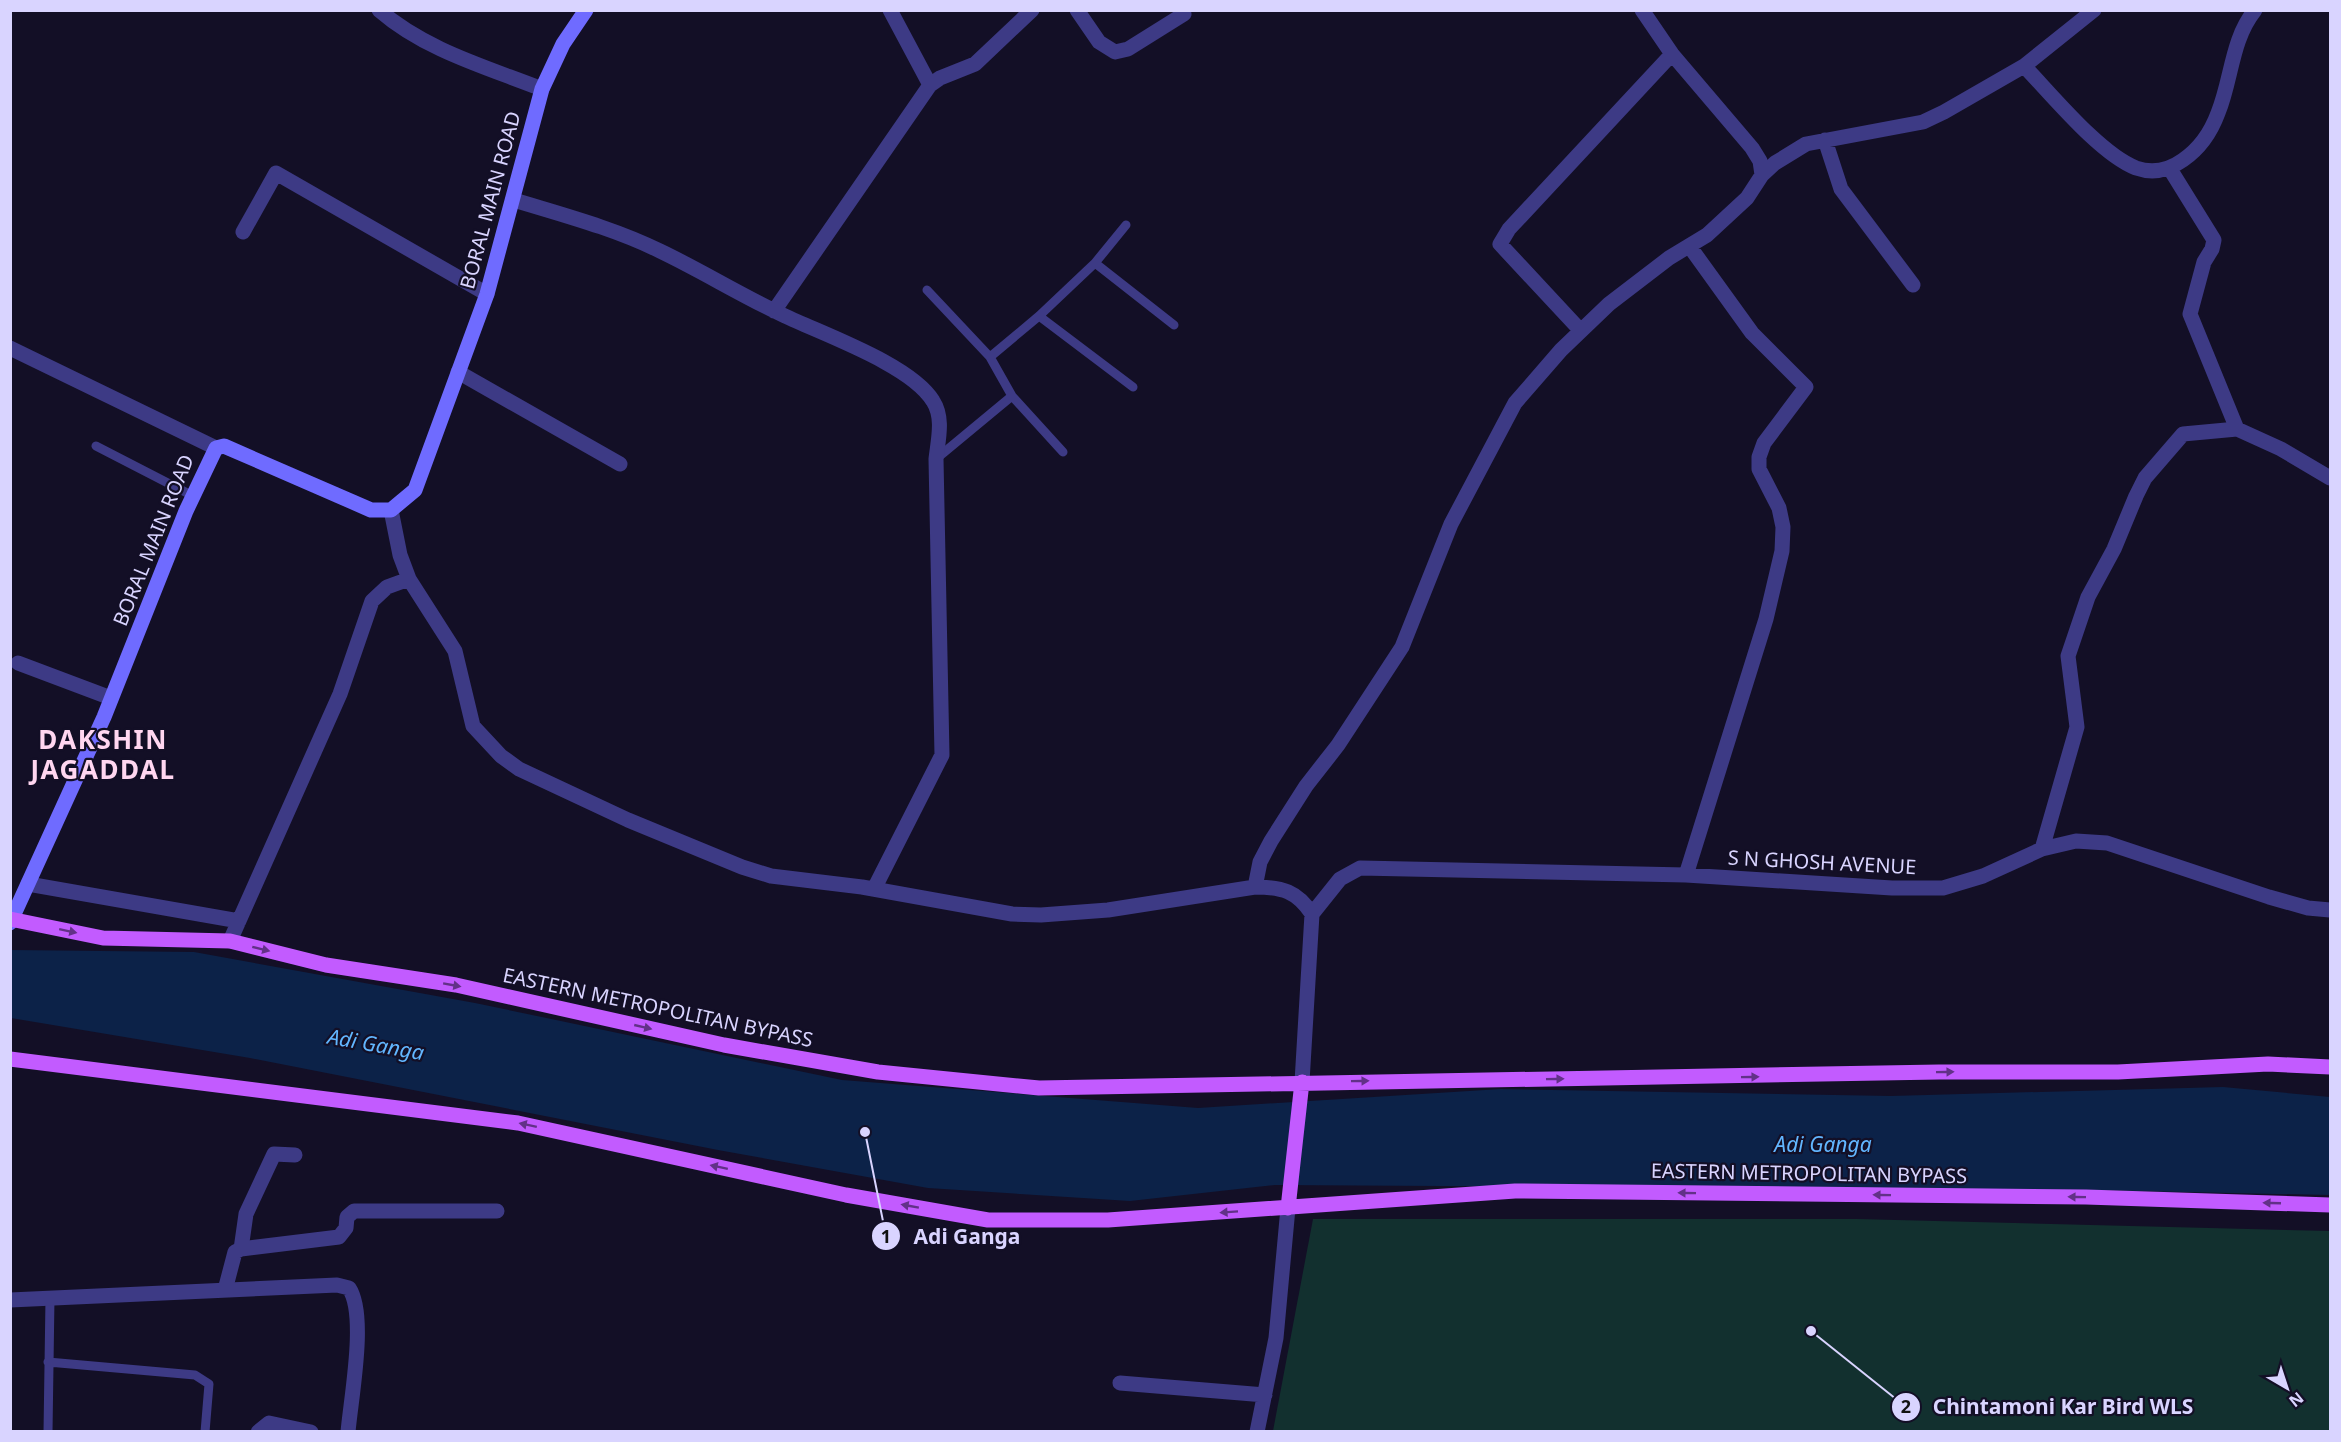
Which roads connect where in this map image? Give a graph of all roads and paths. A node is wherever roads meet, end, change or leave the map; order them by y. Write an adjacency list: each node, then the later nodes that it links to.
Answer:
1 (379, 10): 13 (street)
2 (586, 10): 13 (main road, BORAL MAIN ROAD)
3 (890, 10): 12 (street)
4 (1032, 10): 12 (street)
5 (1077, 10): 9 (street)
6 (1642, 10): 10 (street)
7 (2094, 10): 11 (street)
8 (2255, 10): 15 (street)
9 (1184, 14)
10 (1672, 54): 16 (street); 28 (street)
11 (2024, 66): 14 (street); 15 (street)
12 (930, 85): 25 (street)
13 (542, 89): 17 (main road, BORAL MAIN ROAD)
14 (1826, 140): 16 (street); 22 (street)
15 (2170, 169): 34 (street)
16 (1762, 175): 20 (street)
17 (514, 200): 24 (main road, BORAL MAIN ROAD); 25 (street)
18 (1126, 225): 21 (lane)
19 (243, 232): 24 (street)
20 (1690, 247): 28 (street); 47 (street)
21 (1095, 263): 26 (lane); 27 (lane)
22 (1913, 285)
23 (927, 290): 30 (lane)
24 (487, 294): 31 (main road, BORAL MAIN ROAD)
25 (774, 311): 38 (street)
26 (1040, 316): 30 (lane); 32 (lane)
27 (1174, 325)
28 (1581, 331): 49 (street)
29 (10, 348): 36 (street)
30 (990, 357): 33 (lane)
31 (458, 372): 39 (street); 42 (main road, BORAL MAIN ROAD)
32 (1133, 387)
33 (1012, 396): 37 (lane); 38 (lane)
34 (2237, 429): 40 (street); 46 (street)
35 (96, 446): 41 (lane)
36 (216, 448): 41 (main road, BORAL MAIN ROAD); 42 (main road, BORAL MAIN ROAD)
37 (1063, 452)
38 (936, 459): 50 (street)
39 (621, 464)
40 (2331, 478)
41 (193, 496): 45 (main road, BORAL MAIN ROAD)
42 (391, 510): 43 (street)
43 (409, 579): 50 (street); 54 (street)
44 (18, 663): 45 (street)
45 (111, 698): 48 (main road, BORAL MAIN ROAD)
46 (2042, 849): 47 (street, S N GHOSH AVENUE); 51 (street, S N GHOSH AVENUE)
47 (1686, 875): 52 (street, S N GHOSH AVENUE)
48 (28, 884): 53 (main road, BORAL MAIN ROAD); 54 (street)
49 (1256, 886): 50 (street); 52 (street)
50 (874, 889)
51 (2331, 910)
52 (1312, 914): 58 (street)
53 (11, 921): 55 (main road, EASTERN METROPOLITAN BYPASS, one-way to 55)
54 (239, 921): 55 (street)
55 (230, 941): 58 (main road, EASTERN METROPOLITAN BYPASS, one-way to 58)
56 (10, 1059): 61 (main road, EASTERN METROPOLITAN BYPASS, one-way to 56)
57 (2331, 1067): 58 (main road, EASTERN METROPOLITAN BYPASS, one-way to 57)
58 (1302, 1082): 61 (main road)
59 (295, 1155): 63 (street)
60 (2331, 1205): 61 (main road, EASTERN METROPOLITAN BYPASS, one-way to 61)
61 (1287, 1208): 69 (street)
62 (497, 1210): 63 (street)
63 (241, 1249): 64 (street)
64 (225, 1290): 65 (street); 74 (street)
65 (50, 1298): 66 (street); 67 (lane)
66 (10, 1300)
67 (48, 1362): 70 (lane); 71 (lane)
68 (1120, 1383): 69 (street)
69 (1265, 1395): 75 (street)
70 (48, 1431)
71 (205, 1431)
72 (258, 1431): 73 (street)
73 (311, 1431)
74 (348, 1431)
75 (1257, 1431)

